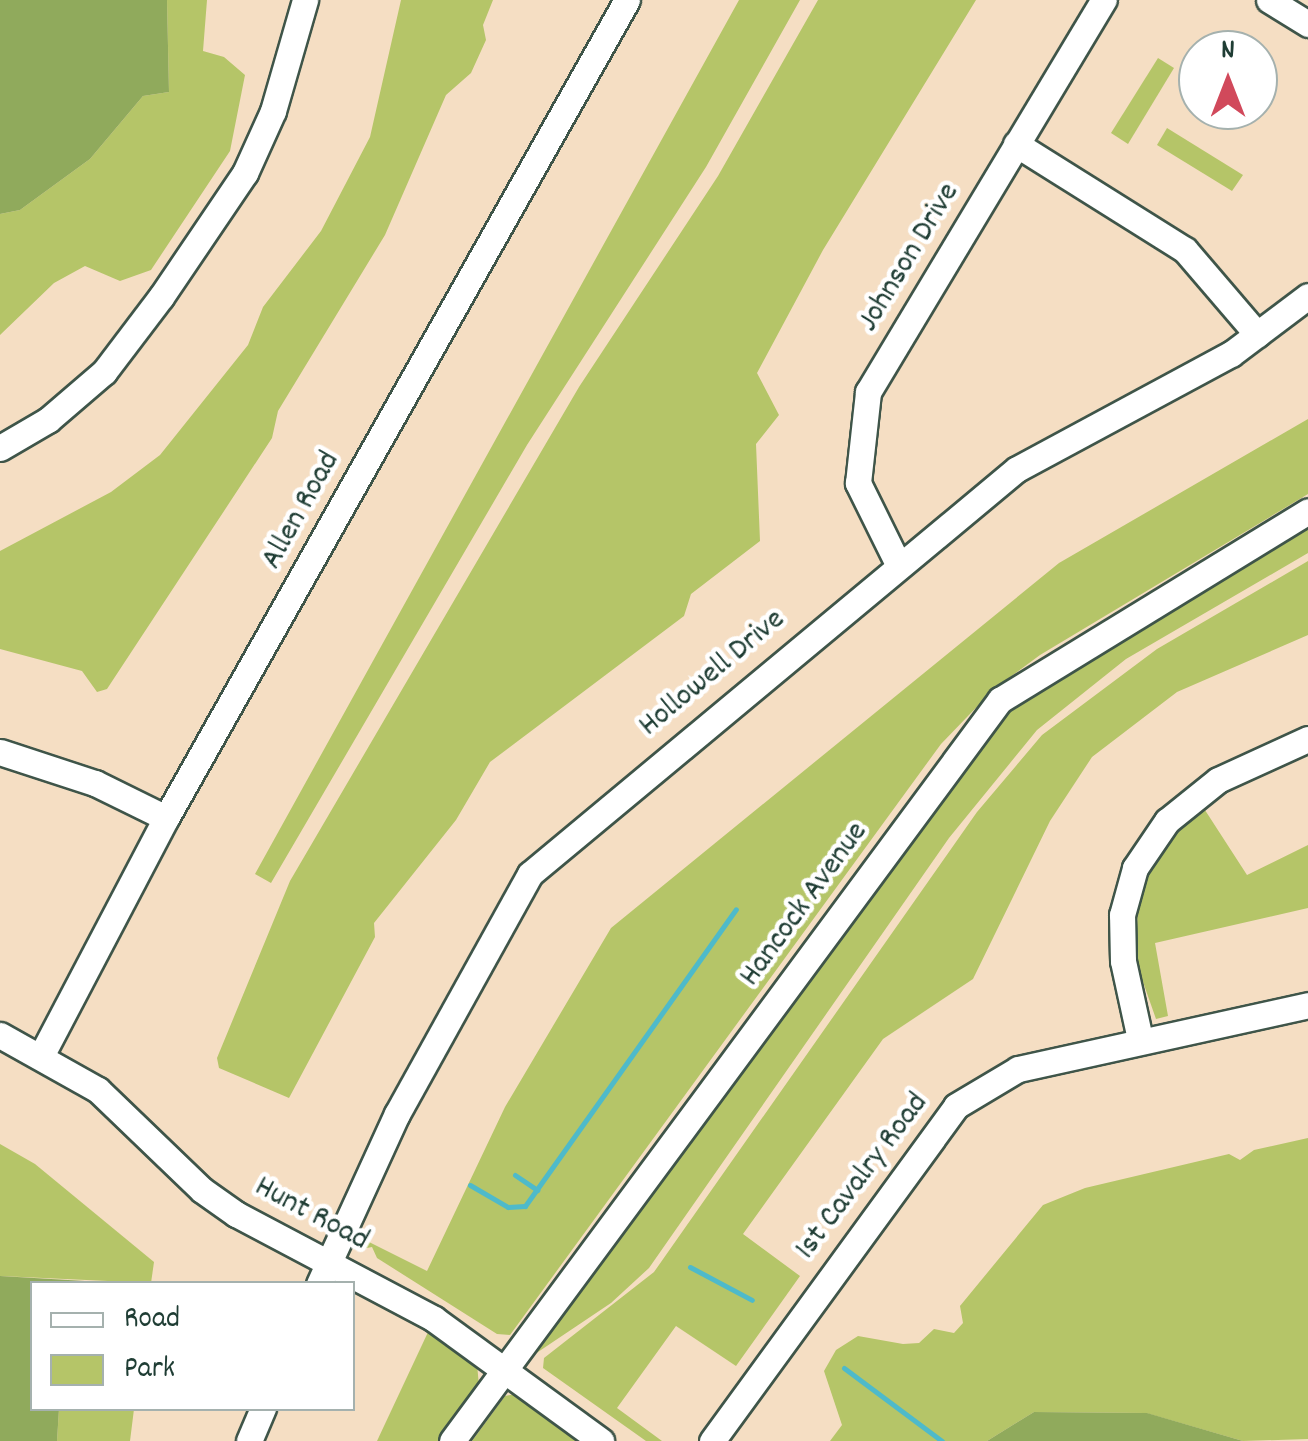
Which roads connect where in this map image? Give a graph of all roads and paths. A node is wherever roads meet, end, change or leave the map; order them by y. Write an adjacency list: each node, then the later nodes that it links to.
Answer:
1 (305, 0): 9 (street)
2 (626, 0): 14 (street, Allen Road)
3 (1104, 0): 6 (street, Johnson Drive)
4 (1269, 0): 5 (street)
5 (1308, 24)
6 (1016, 144): 8 (street); 11 (street, Johnson Drive)
7 (1308, 296): 8 (street, Hollowell Drive)
8 (1258, 334): 11 (street, Hollowell Drive)
9 (0, 448)
10 (1308, 512): 21 (street, Hancock Avenue)
11 (899, 566): 19 (street, Hollowell Drive)
12 (1308, 739): 17 (street)
13 (0, 752): 14 (street)
14 (166, 818): 18 (street, Allen Road)
15 (1308, 1005): 17 (street, 1st Cavalry Road)
16 (0, 1035): 18 (street, Hunt Road)
17 (1140, 1039): 26 (street, 1st Cavalry Road)
18 (41, 1056): 19 (street, Hunt Road)
19 (324, 1272)
20 (355, 1285): 21 (street, Hunt Road)
21 (504, 1371): 24 (street, Hancock Avenue); 25 (street, Hunt Road)
22 (263, 1411): 23 (street)
23 (249, 1441)
24 (452, 1441)
25 (602, 1441)
26 (712, 1441)

